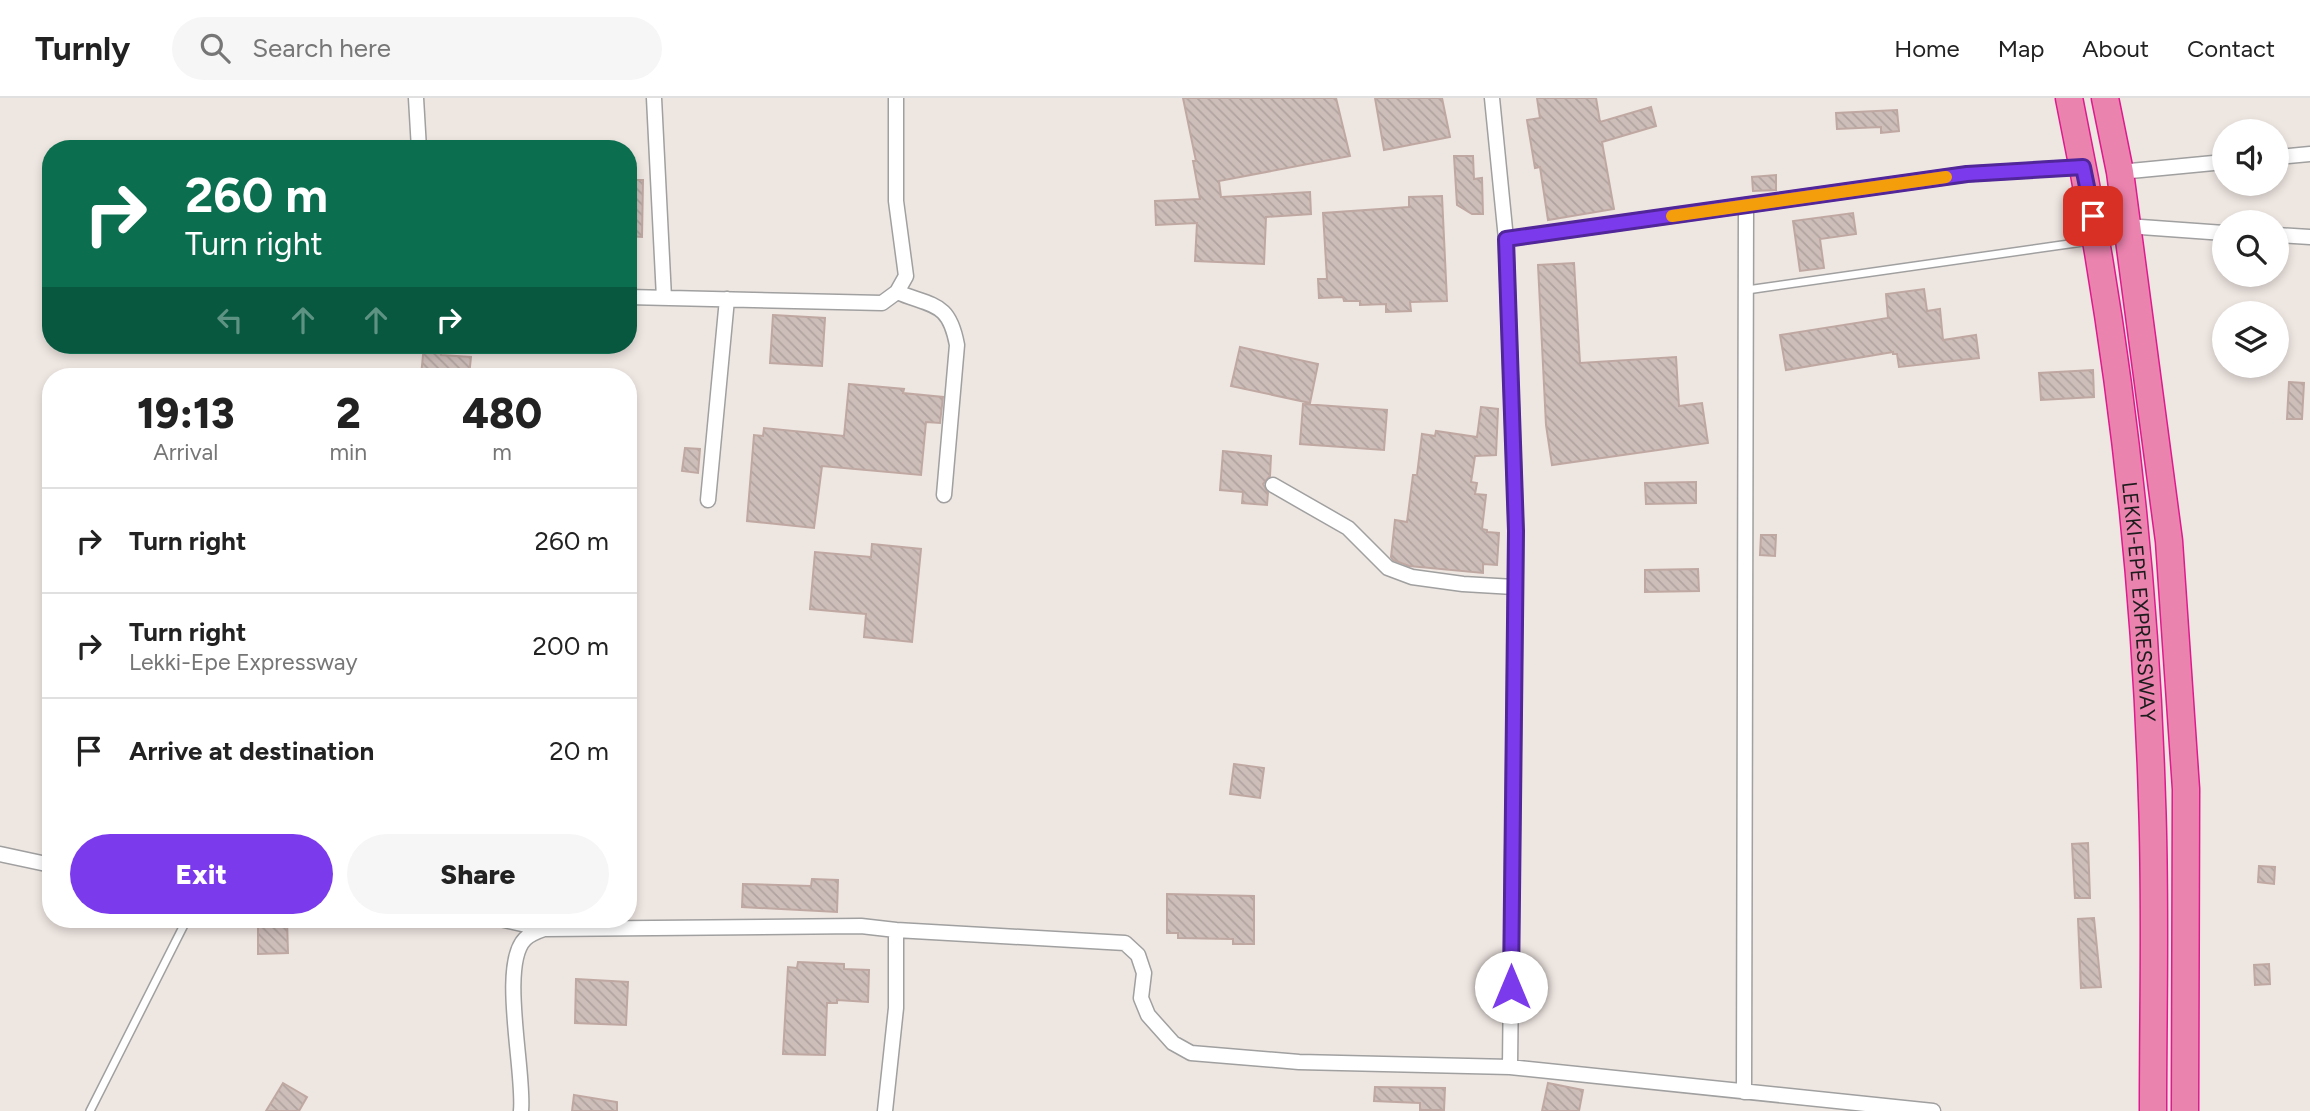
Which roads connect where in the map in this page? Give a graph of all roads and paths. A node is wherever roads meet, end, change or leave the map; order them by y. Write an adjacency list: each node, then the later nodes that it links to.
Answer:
1 (416, 98): 7 (street)
2 (654, 98): 23 (street)
3 (896, 98): 21 (street)
4 (1492, 98): 18 (street)
5 (2069, 98): 11 (highway, LEKKI-EPE EXPRESSWAY)
6 (2105, 98): 12 (highway, LEKKI-EPE EXPRESSWAY)
7 (418, 140)
8 (2310, 154): 9 (street)
9 (2289, 156)
10 (2212, 163): 12 (street)
11 (2083, 167): 13 (street); 19 (highway, LEKKI-EPE EXPRESSWAY)
12 (2120, 172): 14 (highway, LEKKI-EPE EXPRESSWAY)
13 (1746, 205): 18 (street); 20 (street)
14 (2127, 226): 15 (street); 42 (highway, LEKKI-EPE EXPRESSWAY)
15 (2212, 232)
16 (2289, 236): 17 (street)
17 (2310, 237)
18 (1506, 239): 28 (street)
19 (2097, 240): 20 (lane); 41 (highway, LEKKI-EPE EXPRESSWAY)
20 (1746, 290): 36 (street)
21 (897, 292): 24 (street); 26 (street)
22 (637, 297): 23 (street)
23 (664, 298): 24 (street)
24 (727, 299): 27 (street)
25 (1273, 485): 28 (street)
26 (944, 495)
27 (708, 500)
28 (1514, 587): 35 (street)
29 (0, 854): 30 (street)
30 (42, 863)
31 (182, 928): 37 (lane)
32 (540, 928): 33 (street)
33 (544, 929): 34 (street); 38 (street)
34 (896, 930): 35 (street); 39 (street)
35 (1510, 1067): 36 (street)
36 (1744, 1091): 40 (street)
37 (90, 1111)
38 (521, 1111)
39 (885, 1111)
40 (1933, 1111)
41 (2153, 1111)
42 (2185, 1111)

